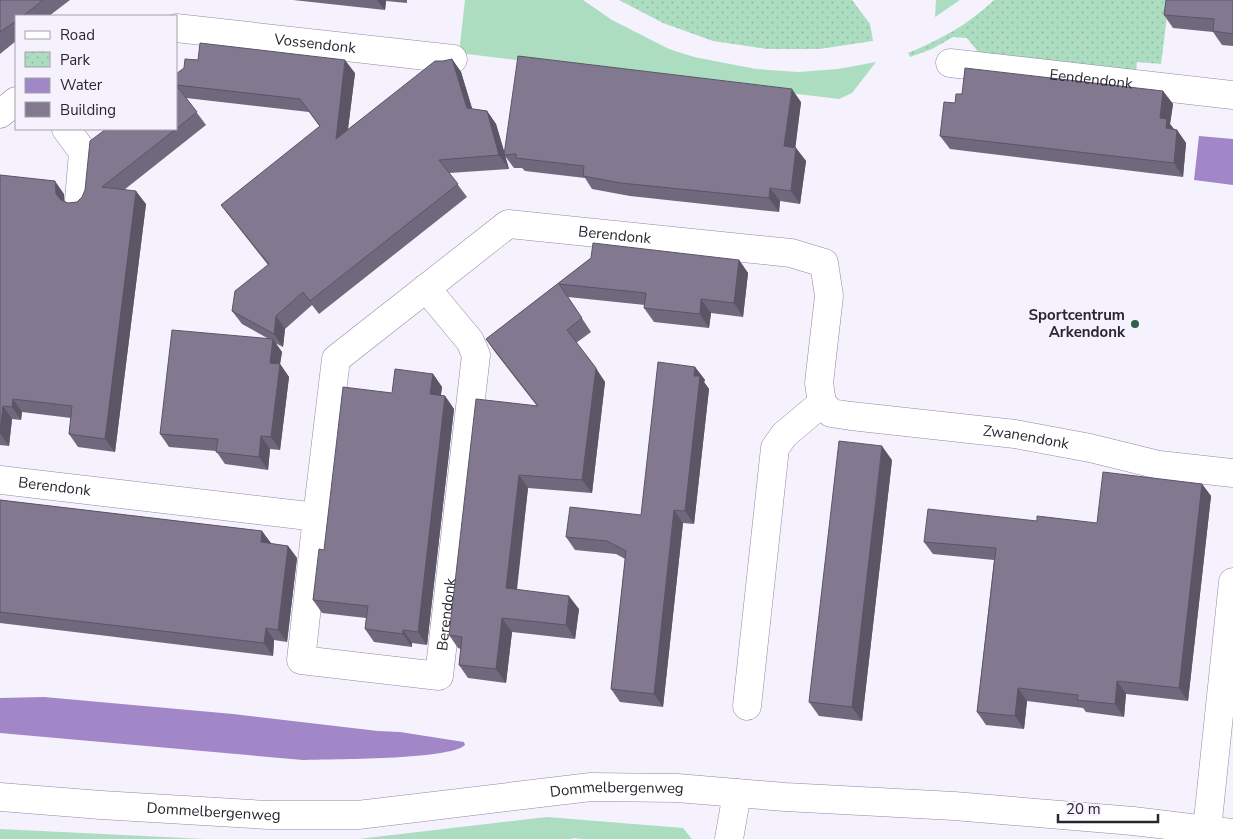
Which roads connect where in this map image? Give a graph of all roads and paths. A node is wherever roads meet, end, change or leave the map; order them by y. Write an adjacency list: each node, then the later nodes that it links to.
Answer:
1 (178, 28): 2 (street, Vossendonk)
2 (454, 59)
3 (950, 63): 4 (street, Eendendonk)
4 (1233, 95)
5 (15, 102): 6 (street)
6 (0, 114)
7 (67, 130): 8 (street)
8 (78, 201)
9 (426, 288): 10 (street, Berendonk); 13 (street, Berendonk); 13 (street, Berendonk)
10 (822, 403): 11 (street, Zwanendonk); 16 (street)
11 (1233, 473)
12 (0, 480): 13 (street, Berendonk)
13 (317, 517)
14 (1233, 582): 15 (street)
15 (1227, 694): 19 (street)
16 (747, 706)
17 (737, 793): 18 (street, Dommelbergenweg); 19 (street, Dommelbergenweg); 20 (street)
18 (0, 797)
19 (1215, 834)
20 (729, 839)

